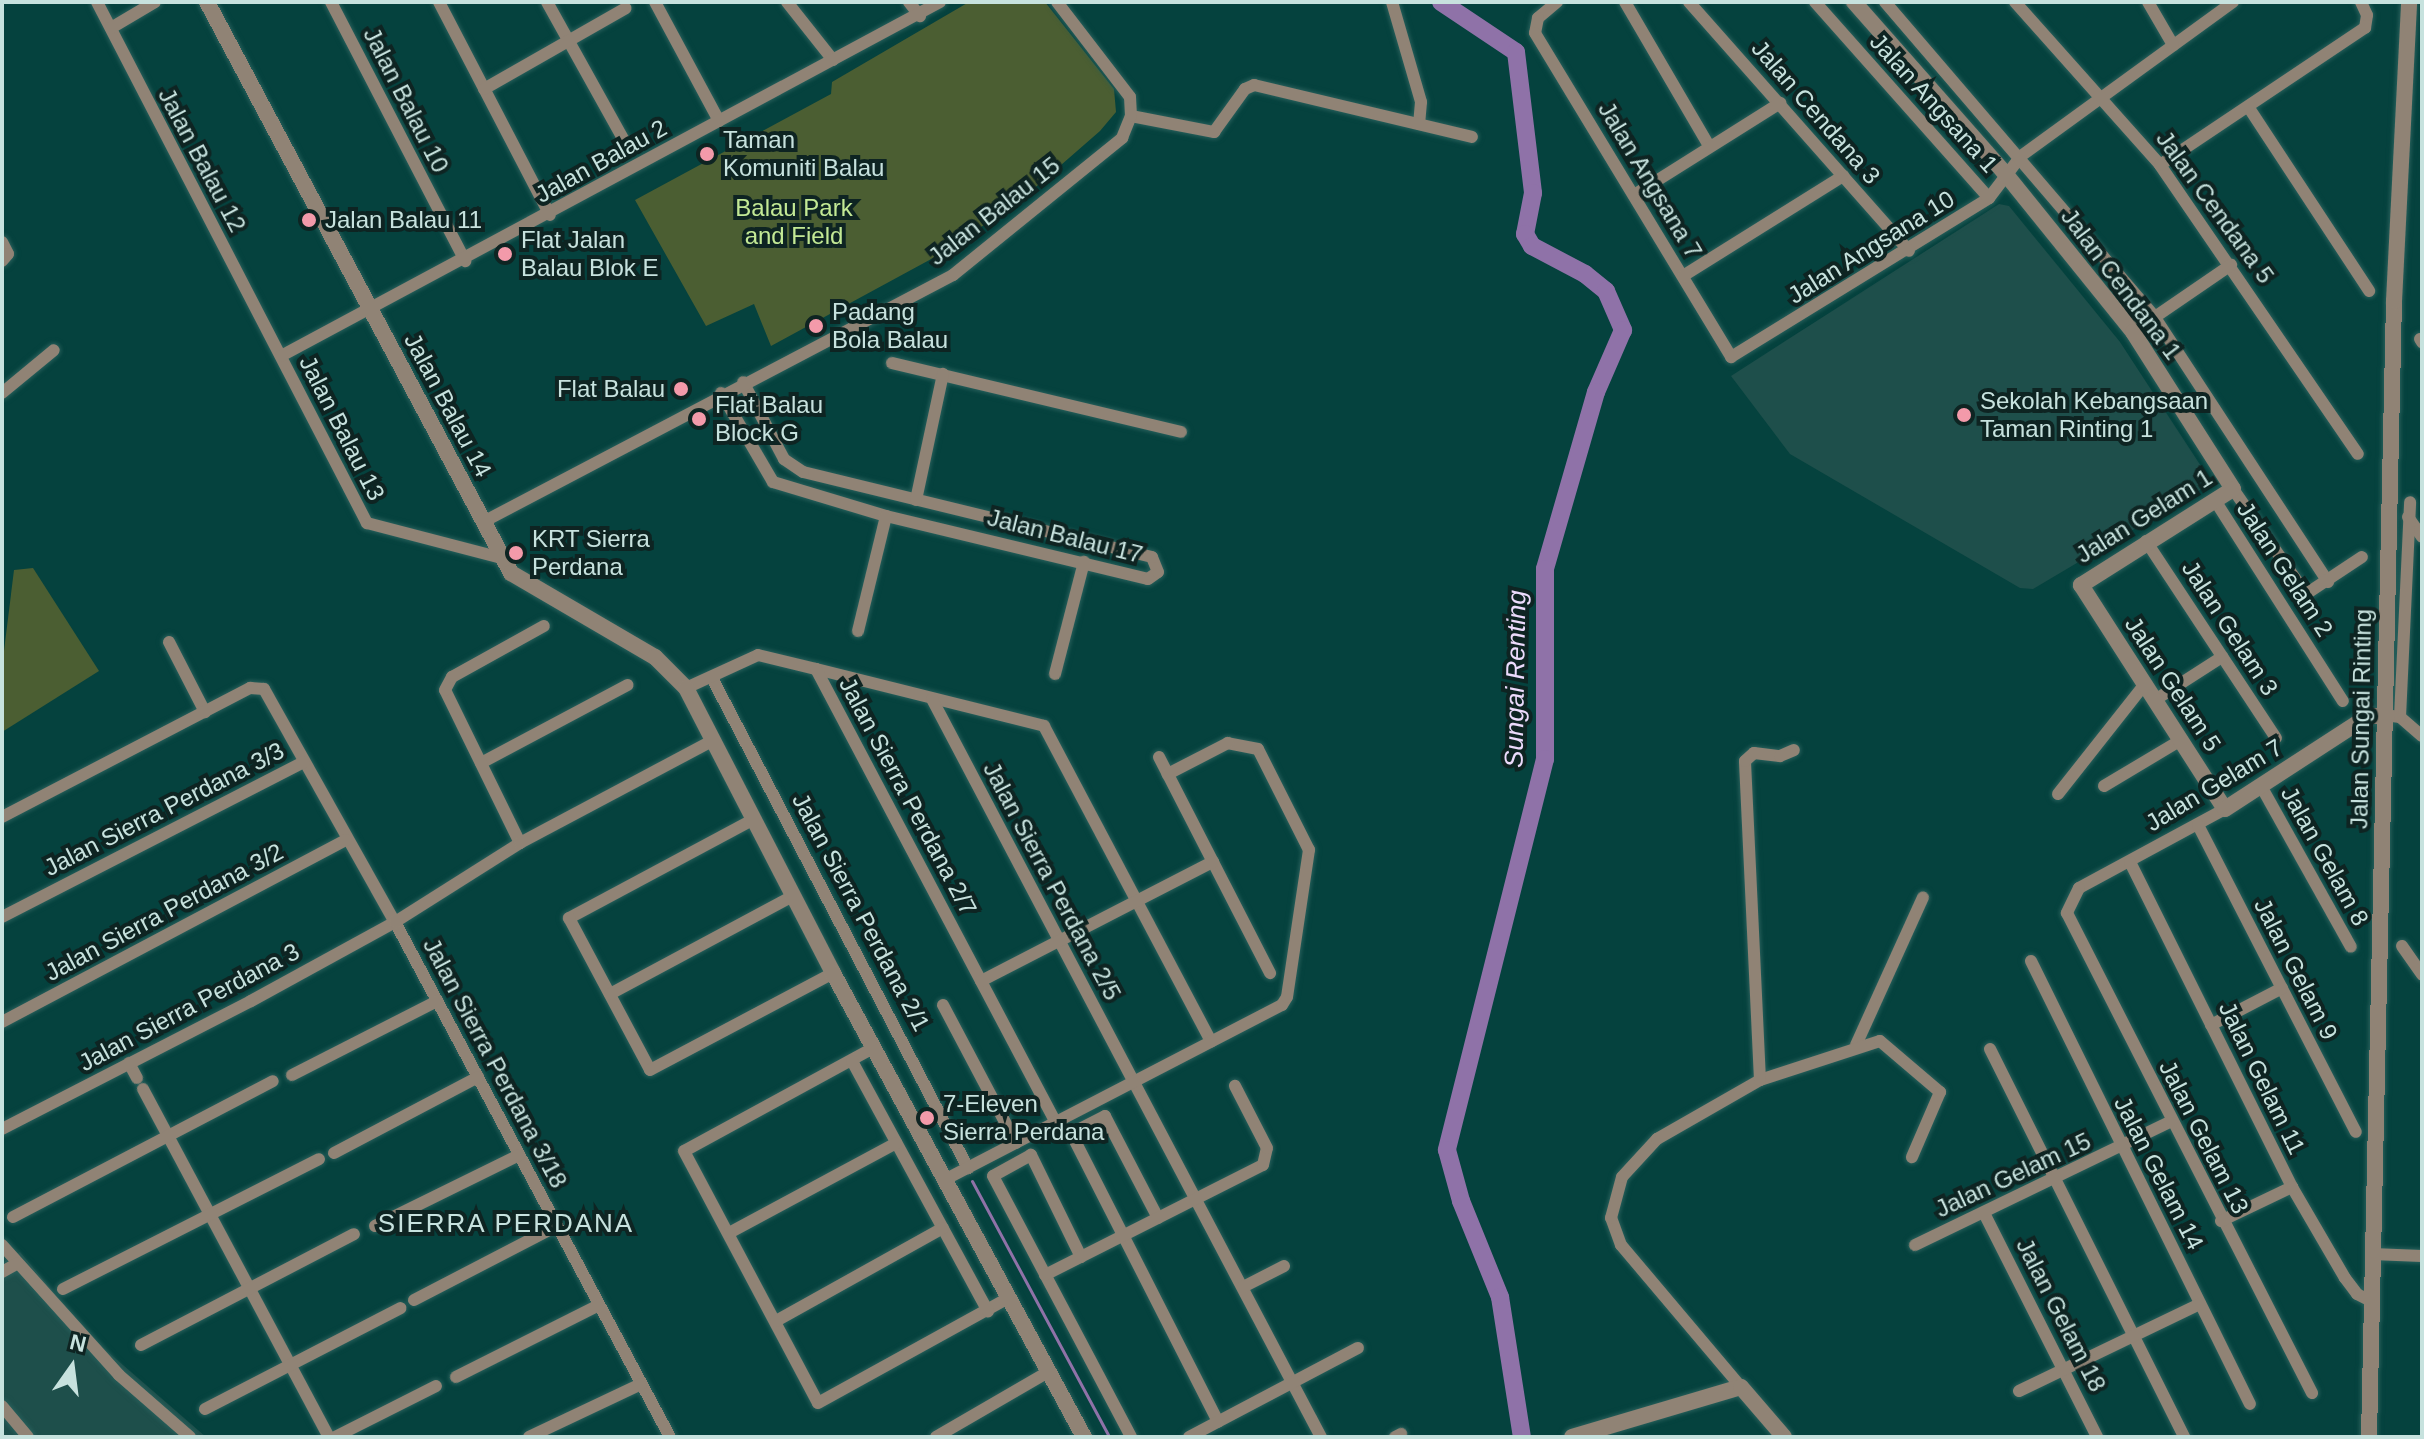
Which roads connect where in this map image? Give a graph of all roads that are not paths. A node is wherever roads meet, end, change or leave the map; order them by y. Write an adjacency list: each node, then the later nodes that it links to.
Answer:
1 (97, 2): 26 (street, Jalan Balau 12)
2 (155, 2): 26 (street)
3 (207, 2): 54 (street)
4 (331, 2): 50 (street, Jalan Balau 10)
5 (439, 2): 30 (street)
6 (547, 2): 27 (street)
7 (655, 2): 35 (street)
8 (787, 2): 29 (street)
9 (909, 2): 25 (street)
10 (940, 2): 25 (street, Jalan Balau 2)
11 (1057, 2): 34 (street)
12 (1392, 2): 36 (street)
13 (1557, 2): 44 (street, Jalan Angsana 7)
14 (1625, 2): 39 (street)
15 (1689, 2): 32 (street, Jalan Cendana 3)
16 (1815, 2): 45 (street, Jalan Angsana 1)
17 (1854, 2): 42 (street, Jalan Cendana 1)
18 (1885, 2): 40 (street, Jalan Cendana 1)
19 (2015, 2): 31 (street, Jalan Cendana 5)
20 (2148, 2): 28 (street)
21 (2233, 2): 28 (street, Jalan Angsana 10)
22 (2361, 2): 33 (street)
23 (2409, 2): 95 (street, Jalan Sungai Rinting)
24 (626, 8): 27 (street)
25 (920, 16): 29 (street, Jalan Balau 2)
26 (111, 28): 58 (street, Jalan Balau 12)
27 (568, 41): 30 (street); 38 (street)
28 (2173, 45): 31 (street, Jalan Angsana 10)
29 (833, 60): 35 (street, Jalan Balau 2)
30 (484, 89): 46 (street)
31 (2103, 95): 40 (street, Jalan Angsana 10); 41 (street, Jalan Cendana 5)
32 (1780, 103): 39 (street); 43 (street, Jalan Cendana 3)
33 (2249, 108): 41 (street); 53 (street)
34 (1131, 116): 36 (street); 62 (street, Jalan Balau 15)
35 (719, 121): 46 (street, Jalan Balau 2)
36 (1419, 124): 37 (street)
37 (1472, 137)
38 (625, 142)
39 (1709, 146): 44 (street)
40 (2021, 156): 42 (street, Jalan Angsana 10); 55 (street, Jalan Cendana 1)
41 (2160, 165): 51 (street, Jalan Cendana 5)
42 (2004, 172): 45 (street, Jalan Angsana 10); 56 (street, Jalan Cendana 1)
43 (1843, 176): 48 (street, Jalan Cendana 3); 52 (street)
44 (1634, 195): 52 (street, Jalan Angsana 7)
45 (1989, 198): 48 (street, Jalan Angsana 10)
46 (550, 215): 50 (street, Jalan Balau 2)
47 (2, 242): 49 (street)
48 (1909, 251): 59 (street, Jalan Angsana 10)
49 (2, 261)
50 (465, 261): 54 (street, Jalan Balau 2)
51 (2231, 265): 55 (street); 66 (street, Jalan Cendana 5)
52 (1683, 276): 59 (street, Jalan Angsana 7)
53 (2369, 291)
54 (372, 311): 58 (street, Jalan Balau 2); 73 (street, Jalan Balau 14)
55 (2154, 316): 56 (street); 79 (street, Jalan Cendana 1)
56 (2133, 332): 67 (street, Jalan Cendana 1)
57 (54, 350): 63 (street)
58 (281, 356): 77 (street, Jalan Balau 13)
59 (1731, 357)
60 (892, 363): 61 (street)
61 (943, 374): 65 (street); 68 (street)
62 (743, 382): 64 (street, Jalan Balau 15); 68 (street, Jalan Balau 17)
63 (2, 393)
64 (721, 393): 71 (street, Jalan Balau 17); 73 (street, Jalan Balau 15)
65 (1181, 432)
66 (2358, 454)
67 (2233, 489): 69 (street, Jalan Gelam 1); 79 (street, Jalan Cendana 1)
68 (916, 500): 78 (street, Jalan Balau 17)
69 (2216, 502): 75 (street, Jalan Gelam 1); 93 (street, Jalan Gelam 2)
70 (2410, 502): 72 (street)
71 (886, 516): 78 (street, Jalan Balau 17); 82 (street)
72 (2408, 517): 74 (street); 95 (street)
73 (483, 522): 77 (street, Jalan Balau 14)
74 (2422, 537)
75 (2146, 541): 80 (street, Jalan Gelam 1); 84 (street, Jalan Gelam 3)
76 (2362, 557): 79 (street)
77 (501, 558): 90 (street, Jalan Balau 14)
78 (1084, 562): 86 (street)
79 (2328, 582)
80 (2081, 585): 88 (street, Jalan Gelam 5)
81 (544, 626): 103 (street)
82 (858, 631)
83 (169, 642): 94 (street)
84 (2222, 657): 92 (street); 97 (street, Jalan Gelam 3)
85 (816, 669): 87 (street, Jalan Sierra Perdana 2/7); 91 (street); 129 (street, Jalan Sierra Perdana 2/7)
86 (1055, 674)
87 (712, 678): 90 (street, Jalan Sierra Perdana 2/7); 160 (street, Jalan Sierra Perdana 2/1)
88 (2145, 684): 92 (street, Jalan Gelam 5); 107 (street)
89 (628, 685): 103 (street)
90 (686, 688): 98 (street, Jalan Balau 14)
91 (932, 699): 119 (street); 122 (street, Jalan Sierra Perdana 2/5)
92 (2155, 700): 99 (street, Jalan Gelam 5)
93 (2343, 701)
94 (205, 712): 102 (street, Jalan Sierra Perdana 3/18); 109 (street)
95 (2392, 716): 96 (street); 106 (street, Jalan Gelam 7); 178 (street, Jalan Sungai Rinting)
96 (2422, 736)
97 (2276, 738)
98 (714, 740): 110 (street, Jalan Balau 14); 113 (street, Jalan Sierra Perdana 3)
99 (2181, 740): 105 (street); 108 (street, Jalan Gelam 5)
100 (1794, 750): 144 (street)
101 (1159, 757): 104 (street)
102 (303, 762): 112 (street, Jalan Sierra Perdana 3/18); 120 (street, Jalan Sierra Perdana 3/3)
103 (481, 763): 113 (street)
104 (1168, 774): 114 (street); 136 (street)
105 (2104, 786)
106 (2261, 786): 108 (street, Jalan Gelam 7); 124 (street, Jalan Gelam 8)
107 (2058, 794)
108 (2225, 809): 111 (street, Jalan Gelam 7)
109 (2, 817)
110 (754, 819): 116 (street, Jalan Balau 14); 131 (street)
111 (2198, 825): 115 (street, Jalan Gelam 7); 130 (street, Jalan Gelam 9)
112 (346, 840): 121 (street, Jalan Sierra Perdana 3/18); 134 (street, Jalan Sierra Perdana 3/2)
113 (520, 843): 121 (street, Jalan Sierra Perdana 3)
114 (1213, 862): 119 (street); 127 (street)
115 (2130, 862): 118 (street, Jalan Gelam 7); 135 (street, Jalan Gelam 11)
116 (793, 896): 126 (street, Jalan Balau 14); 131 (street)
117 (1923, 897): 137 (street)
118 (2070, 899): 149 (street, Jalan Gelam 13)
119 (1136, 902): 122 (street); 136 (street)
120 (2, 917)
121 (395, 922): 132 (street, Jalan Sierra Perdana 3/18); 141 (street, Jalan Sierra Perdana 3)
122 (1057, 942): 129 (street); 146 (street, Jalan Sierra Perdana 2/5)
123 (2402, 946): 128 (street)
124 (2351, 947)
125 (2031, 961): 155 (street, Jalan Gelam 14)
126 (833, 973): 131 (street); 138 (street, Jalan Balau 14)
127 (1270, 973)
128 (2422, 975)
129 (981, 981): 148 (street, Jalan Sierra Perdana 2/7)
130 (2282, 988): 135 (street); 151 (street, Jalan Gelam 9)
131 (610, 994)
132 (437, 1001): 142 (street); 143 (street, Jalan Sierra Perdana 3/18)
133 (943, 1005): 154 (street)
134 (2, 1022)
135 (2211, 1025): 163 (street, Jalan Gelam 11)
136 (1211, 1042): 146 (street)
137 (1856, 1045): 144 (street); 158 (street)
138 (875, 1047): 140 (street); 161 (street, Jalan Balau 14)
139 (1990, 1049): 162 (street)
140 (852, 1061): 153 (street); 173 (street)
141 (129, 1063): 150 (street, Jalan Sierra Perdana 3); 152 (street)
142 (292, 1075)
143 (478, 1077): 156 (street); 157 (street, Jalan Sierra Perdana 3/18)
144 (1760, 1080): 206 (street)
145 (273, 1081): 152 (street)
146 (1134, 1083): 148 (street); 164 (street, Jalan Sierra Perdana 2/5)
147 (1235, 1086): 164 (street)
148 (1055, 1121): 154 (street)
149 (2171, 1121): 155 (street, Jalan Gelam 15); 169 (street, Jalan Gelam 13)
150 (2, 1129)
151 (2356, 1132)
152 (169, 1139): 166 (street); 167 (street)
153 (896, 1143): 172 (street); 173 (street)
154 (1016, 1143): 160 (street)
155 (2121, 1149): 162 (street, Jalan Gelam 15); 191 (street, Jalan Gelam 14)
156 (334, 1153)
157 (519, 1155): 170 (street); 171 (street, Jalan Sierra Perdana 3/18)
158 (1912, 1157)
159 (319, 1159): 166 (street)
160 (968, 1168): 161 (street)
161 (948, 1178): 188 (street, Jalan Balau 14)
162 (2055, 1180): 165 (street, Jalan Gelam 15); 196 (street)
163 (2292, 1187): 169 (street); 190 (street, Jalan Gelam 11)
164 (1197, 1199): 168 (street); 185 (street, Jalan Sierra Perdana 2/5)
165 (1984, 1213): 177 (street, Jalan Gelam 15); 200 (street, Jalan Gelam 18)
166 (210, 1216): 186 (street); 187 (street)
167 (13, 1217)
168 (1158, 1218): 175 (street); 175 (street)
169 (2221, 1221): 208 (street, Jalan Gelam 13)
170 (375, 1226)
171 (557, 1226): 189 (street); 192 (street, Jalan Sierra Perdana 3/18)
172 (943, 1228): 194 (street); 195 (street)
173 (729, 1233): 195 (street)
174 (354, 1234): 187 (street)
175 (1121, 1236): 180 (street); 212 (street)
176 (2, 1245): 181 (street)
177 (1915, 1245)
178 (2372, 1254): 179 (street); 190 (street, Jalan Sungai Rinting)
179 (2422, 1256)
180 (1081, 1257): 184 (street); 184 (street)
181 (18, 1263): 183 (street); 214 (street)
182 (1284, 1266): 185 (street)
183 (2, 1272)
184 (1045, 1275): 221 (street)
185 (1243, 1287): 203 (street, Jalan Sierra Perdana 2/5)
186 (63, 1289)
187 (251, 1290): 197 (street); 199 (street)
188 (1010, 1297): 194 (street); 201 (street, Jalan Balau 14)
189 (414, 1300)
190 (2371, 1301): 228 (street, Jalan Sungai Rinting)
191 (2200, 1304): 196 (street); 209 (street, Jalan Gelam 14)
192 (599, 1305): 202 (street); 204 (street, Jalan Sierra Perdana 3/18)
193 (401, 1308): 199 (street)
194 (988, 1311): 195 (street)
195 (776, 1321)
196 (2135, 1336): 200 (street); 227 (street)
197 (141, 1345)
198 (1358, 1348): 203 (street)
199 (290, 1365): 211 (street); 215 (street)
200 (2067, 1368): 207 (street); 226 (street, Jalan Gelam 18)
201 (1050, 1371): 219 (street); 220 (street, Jalan Balau 14)
202 (456, 1377)
203 (1293, 1382): 212 (street); 223 (street, Jalan Sierra Perdana 2/5)
204 (641, 1384): 217 (street); 218 (street, Jalan Sierra Perdana 3/18)
205 (436, 1386): 216 (street)
206 (1741, 1387): 224 (street); 225 (street)
207 (2019, 1391)
208 (2312, 1393)
209 (2250, 1404)
210 (2, 1406): 213 (street)
211 (205, 1409)
212 (1218, 1422): 222 (street)
213 (28, 1437)
214 (190, 1437)
215 (329, 1437)
216 (335, 1437)
217 (529, 1437)
218 (670, 1437)
219 (936, 1437)
220 (1084, 1437)
221 (1131, 1437)
222 (1189, 1437)
223 (1321, 1437)
224 (1572, 1437)
225 (1784, 1437)
226 (2097, 1437)
227 (2184, 1437)
228 (2369, 1437)

